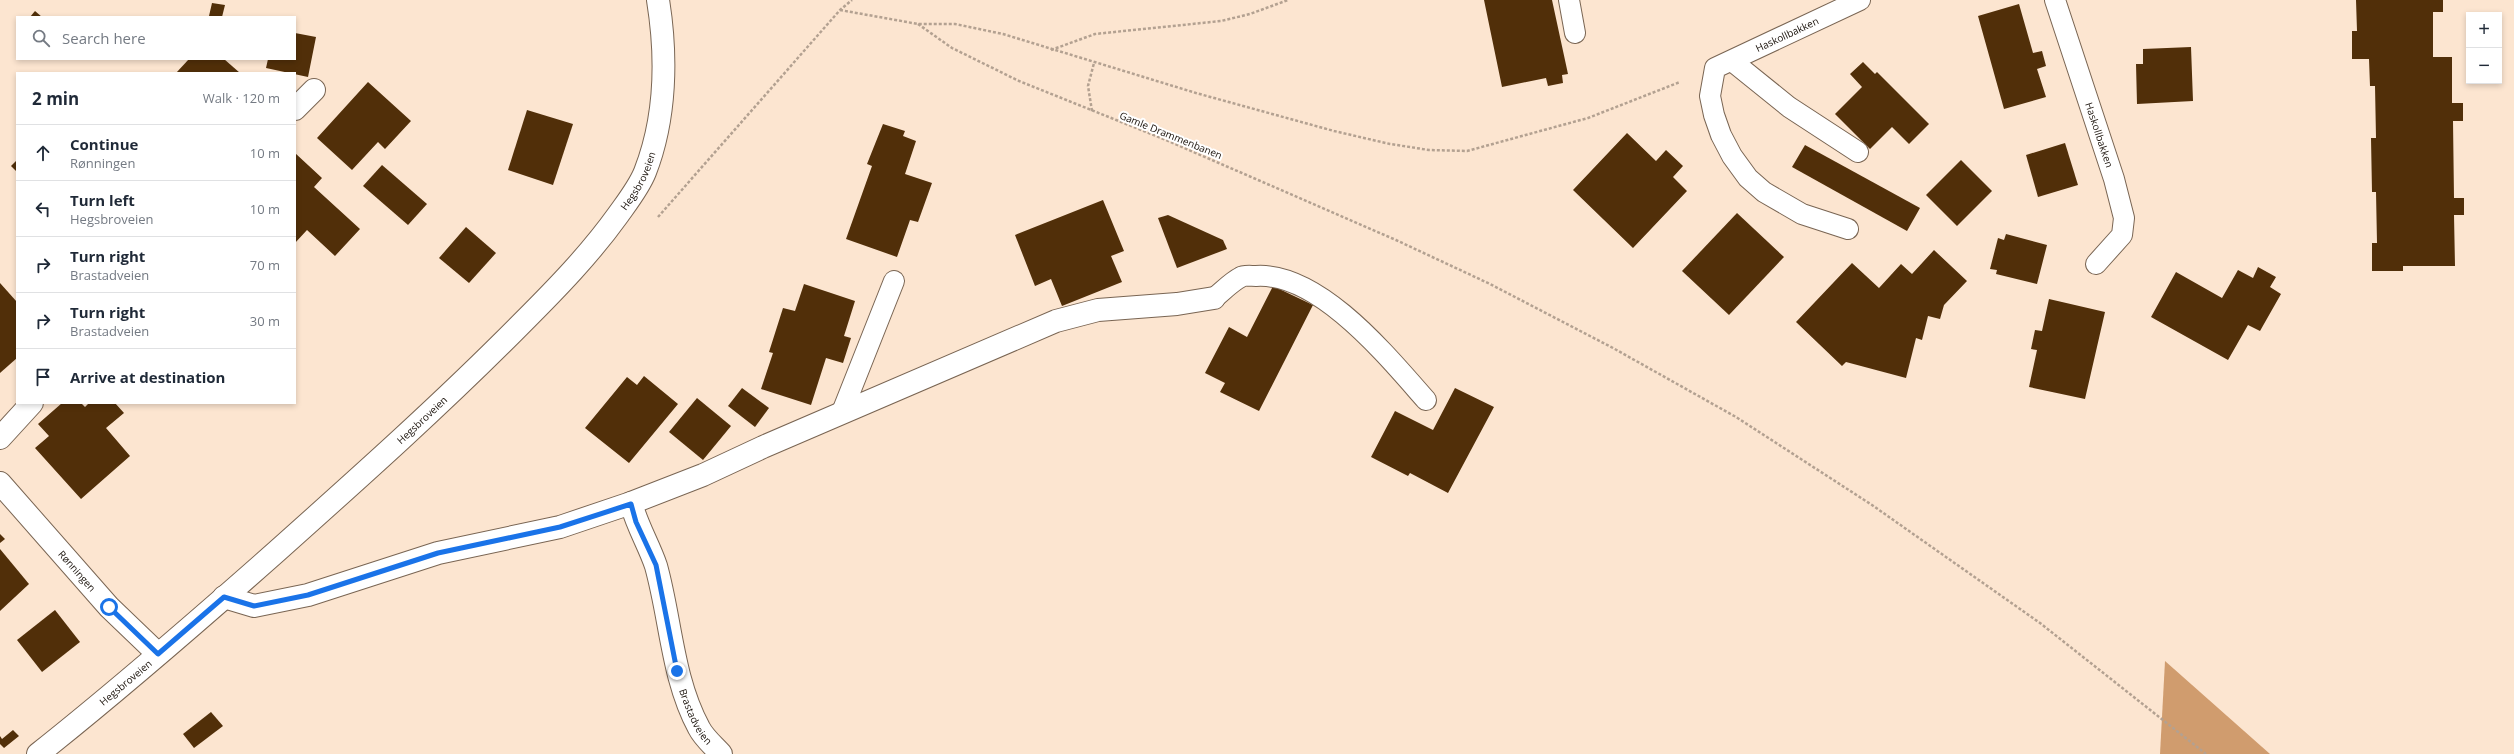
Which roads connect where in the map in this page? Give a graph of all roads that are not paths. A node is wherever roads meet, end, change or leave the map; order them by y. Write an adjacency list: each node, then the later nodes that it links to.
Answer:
1 (658, 0): 20 (street, Hegsbroveien)
2 (1569, 0): 5 (lane)
3 (1860, 0): 6 (lane, Haskollbakken)
4 (2054, 0): 11 (lane, Haskollbakken)
5 (1575, 33)
6 (1723, 65): 9 (lane); 10 (lane)
7 (314, 90): 8 (street)
8 (296, 108)
9 (1858, 152)
10 (1848, 229)
11 (2096, 264)
12 (894, 281): 16 (lane)
13 (1214, 298): 14 (lane); 16 (street)
14 (1426, 400)
15 (31, 404): 17 (street)
16 (842, 412): 19 (street)
17 (0, 438)
18 (3, 490): 21 (street, Rønningen)
19 (631, 504): 20 (street); 22 (street, Brastadveien)
20 (224, 597): 21 (street, Hegsbroveien)
21 (158, 654): 23 (street, Hegsbroveien)
22 (704, 744): 24 (street, Brastadveien)
23 (38, 754)
24 (721, 754)

